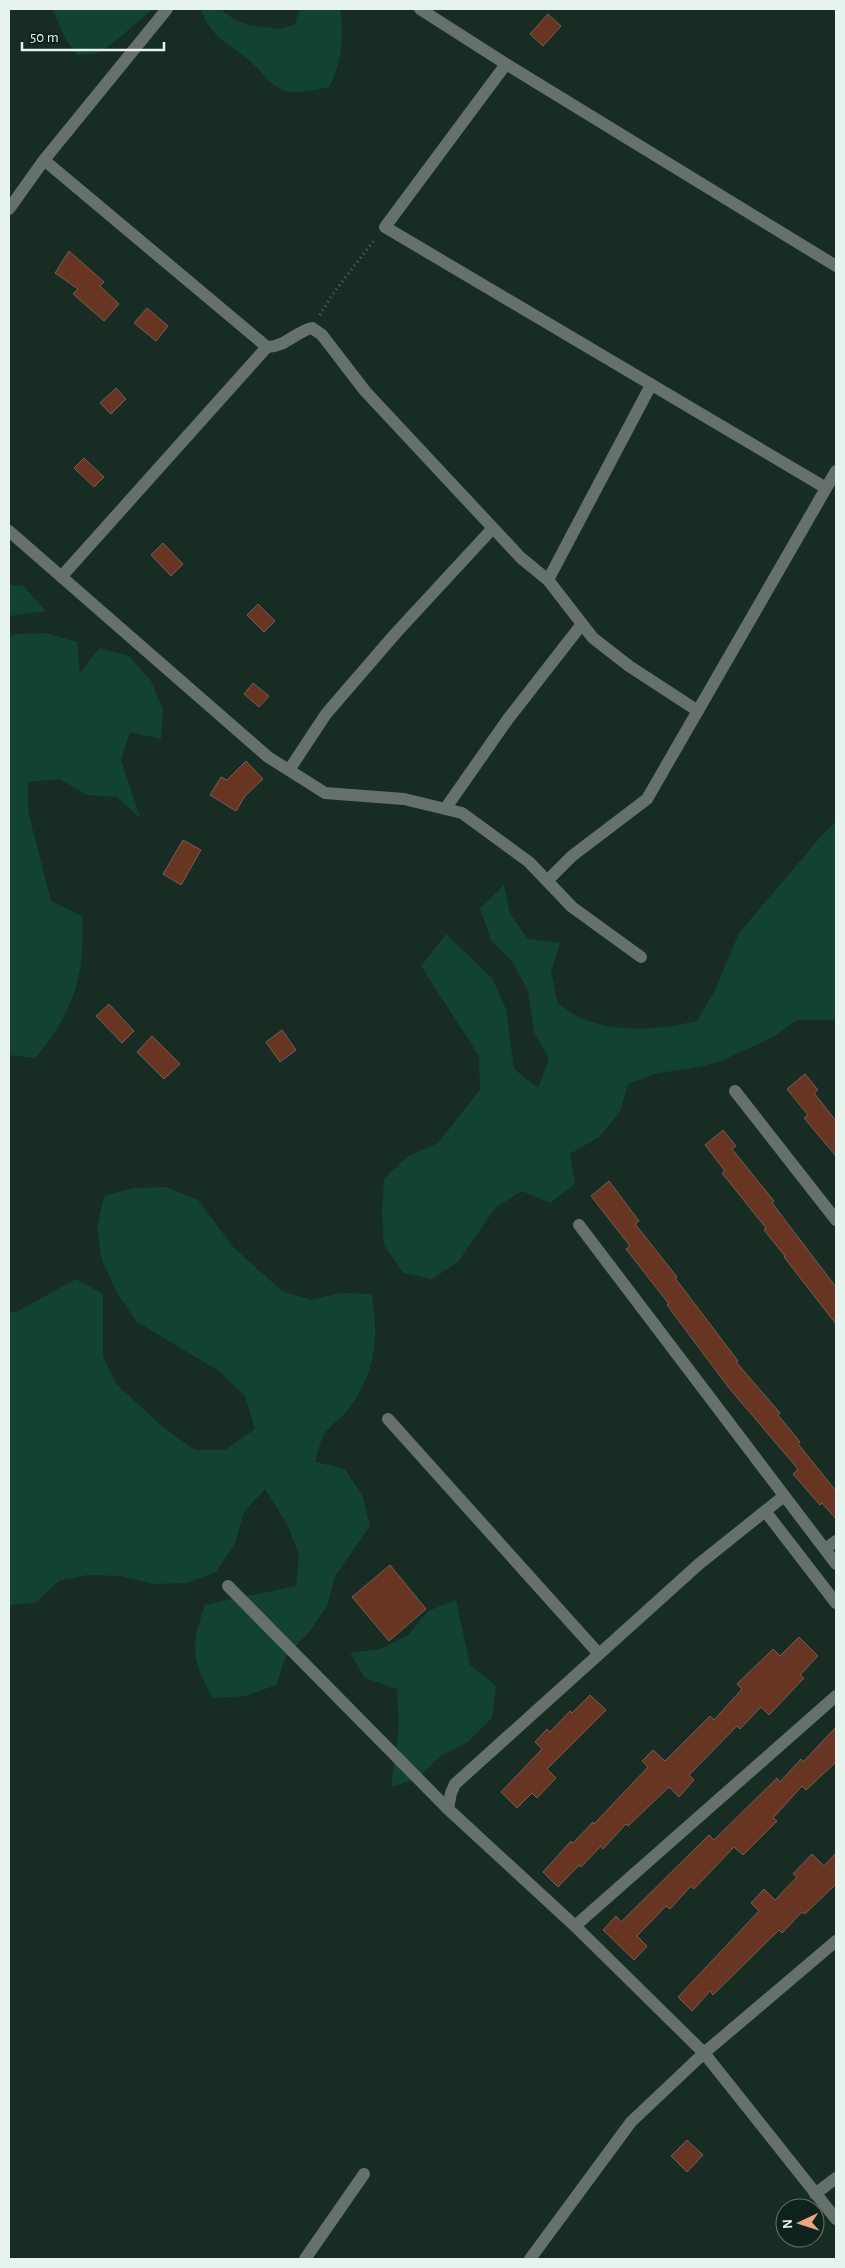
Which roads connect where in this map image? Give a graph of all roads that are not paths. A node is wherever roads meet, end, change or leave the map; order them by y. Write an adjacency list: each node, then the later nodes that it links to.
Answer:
1 (167, 9): 4 (street)
2 (420, 9): 3 (street)
3 (506, 64): 6 (street); 8 (street)
4 (44, 160): 5 (street); 7 (street)
5 (9, 209)
6 (836, 266)
7 (267, 347): 11 (street); 13 (street)
8 (651, 385): 10 (street); 14 (street)
9 (836, 471): 10 (street)
10 (826, 488): 16 (street)
11 (492, 528): 14 (street); 17 (street)
12 (9, 530): 13 (street)
13 (62, 576): 17 (street)
14 (548, 580): 15 (street)
15 (582, 624): 16 (street); 18 (street)
16 (698, 711): 19 (street)
17 (290, 770): 18 (street)
18 (445, 809): 19 (street)
19 (547, 881): 20 (street)
20 (641, 957)
21 (734, 1091): 22 (street)
22 (836, 1220)
23 (580, 1225): 25 (street)
24 (388, 1419): 32 (street)
25 (784, 1496): 26 (street); 28 (street)
26 (765, 1511): 31 (street); 32 (street)
27 (836, 1541): 28 (street)
28 (825, 1549): 29 (street)
29 (836, 1564)
30 (228, 1586): 34 (street)
31 (836, 1603)
32 (599, 1654): 34 (street)
33 (836, 1696): 35 (street)
34 (448, 1809): 35 (street)
35 (574, 1926): 37 (street)
36 (836, 1941): 37 (street)
37 (704, 2053): 40 (street); 43 (street)
38 (364, 2174): 42 (street)
39 (836, 2178): 40 (street)
40 (815, 2194): 41 (street)
41 (836, 2219)
42 (305, 2259)
43 (530, 2259)

